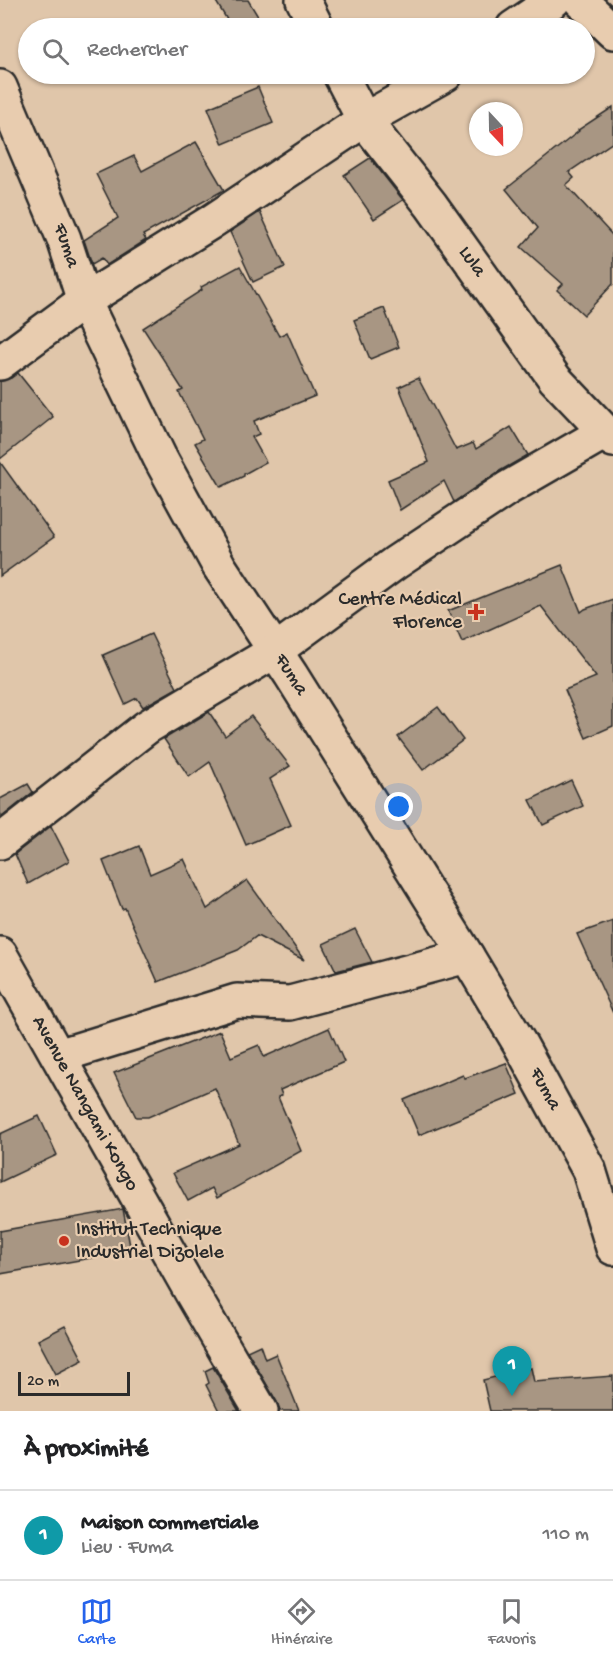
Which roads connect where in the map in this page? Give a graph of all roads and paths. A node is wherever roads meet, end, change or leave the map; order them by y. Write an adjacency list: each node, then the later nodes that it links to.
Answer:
1 (303, 0): 4 (street)
2 (554, 0): 5 (street)
3 (580, 0): 6 (street)
4 (312, 18)
5 (528, 18)
6 (613, 32)
7 (345, 84): 10 (street, Lula)
8 (428, 84): 10 (street)
9 (0, 87): 11 (street, Fuma)
10 (364, 120): 11 (street); 13 (street, Lula)
11 (84, 301): 12 (street); 14 (street, Fuma)
12 (0, 363)
13 (609, 436): 14 (street)
14 (276, 651): 15 (street); 17 (street, Fuma)
15 (0, 842)
16 (0, 954): 18 (street, Avenue Nangami Kongo)
17 (467, 956): 18 (street); 19 (street, Fuma)
18 (58, 1056): 20 (street, Avenue Nangami Kongo)
19 (613, 1248)
20 (261, 1411)

